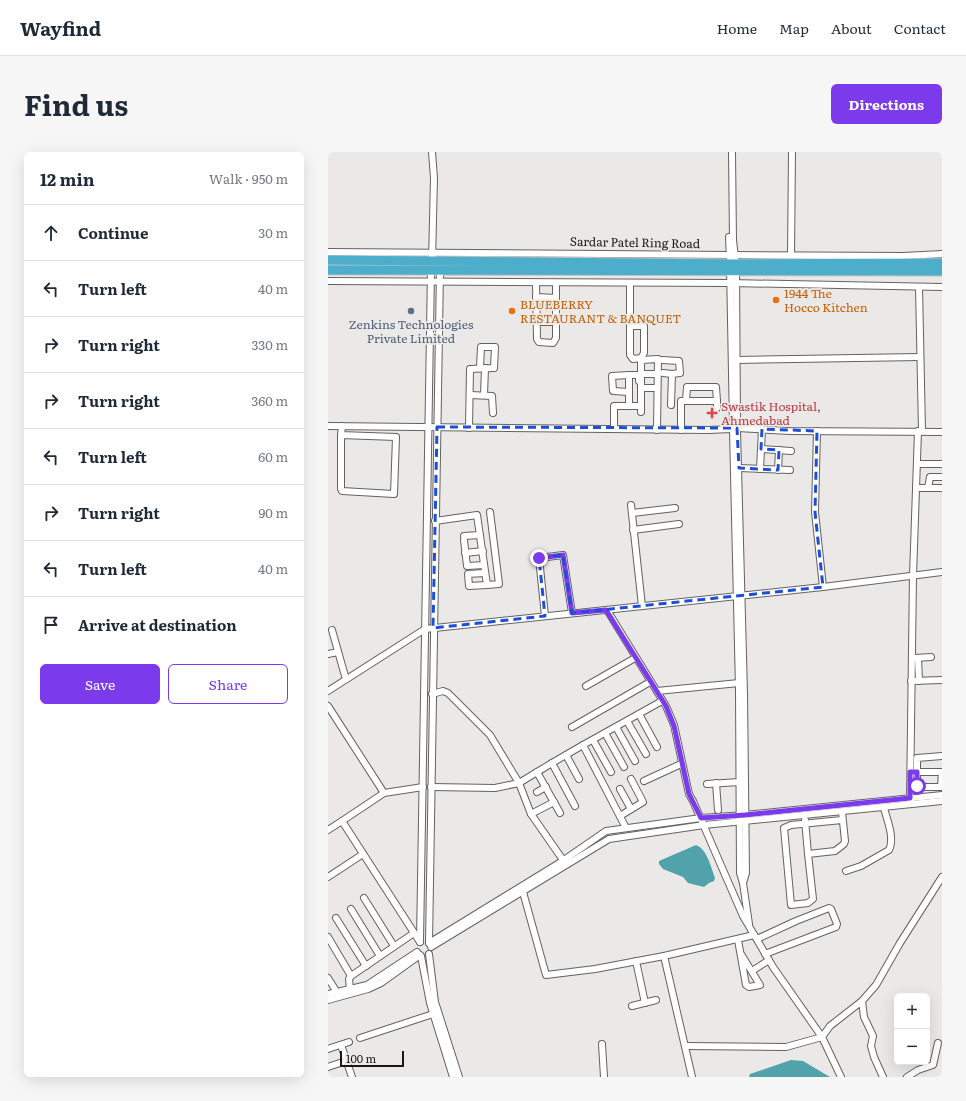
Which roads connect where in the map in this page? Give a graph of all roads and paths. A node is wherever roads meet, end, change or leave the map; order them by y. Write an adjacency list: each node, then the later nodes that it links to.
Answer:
1 (432, 152): 9 (street)
2 (728, 152): 10 (street)
3 (732, 152): 10 (street)
4 (792, 152): 7 (street)
5 (328, 252): 9 (street, Sardar Patel Ring Road)
6 (942, 254): 7 (street, Sardar Patel Ring Road)
7 (791, 255): 10 (street, Sardar Patel Ring Road)
8 (328, 260): 9 (highway, Sardar Patel Ring Road)
9 (434, 263): 10 (highway, Sardar Patel Ring Road); 12 (highway, Sardar Patel Ring Road); 15 (street); 16 (street)
10 (733, 263): 11 (highway, Sardar Patel Ring Road); 13 (highway, Sardar Patel Ring Road); 20 (street)
11 (942, 263)
12 (328, 270)
13 (942, 271)
14 (328, 281): 15 (street)
15 (431, 282): 16 (street); 52 (street)
16 (440, 282): 17 (street); 53 (street)
17 (536, 283): 18 (street); 23 (street)
18 (556, 283): 19 (street); 24 (street)
19 (630, 284): 20 (street); 27 (street)
20 (732, 284): 21 (street); 30 (street); 55 (street)
21 (918, 287): 22 (street); 28 (street)
22 (942, 287)
23 (536, 298): 24 (street); 25 (street)
24 (556, 298): 26 (street)
25 (537, 322): 26 (street); 26 (street)
26 (556, 322)
27 (630, 326): 27 (street)
28 (920, 357): 30 (street); 61 (street)
29 (662, 360): 33 (street)
30 (736, 360): 55 (street)
31 (641, 374): 32 (street); 32 (street); 35 (street)
32 (660, 374): 33 (street); 36 (street)
33 (672, 374): 43 (street)
34 (629, 375): 37 (street); 37 (street); 46 (street)
35 (641, 388): 36 (street); 46 (street)
36 (656, 388): 57 (street)
37 (629, 392): 44 (street)
38 (470, 395): 39 (street); 39 (street); 54 (street)
39 (484, 395): 47 (street)
40 (717, 400): 41 (street); 41 (street); 45 (street)
41 (684, 403): 43 (street); 58 (street)
42 (664, 404): 43 (street)
43 (671, 405)
44 (629, 406): 46 (street); 56 (street)
45 (716, 408)
46 (639, 410)
47 (493, 413)
48 (328, 426): 49 (street)
49 (342, 426): 50 (street); 63 (street)
50 (367, 427): 51 (street); 64 (street)
51 (377, 427): 52 (street); 65 (street)
52 (428, 427): 53 (street); 107 (street)
53 (437, 427): 54 (street); 85 (street)
54 (469, 428): 56 (street)
55 (735, 428): 58 (street); 59 (street); 72 (street); 100 (street)
56 (614, 429): 57 (street)
57 (657, 430): 58 (street)
58 (681, 430)
59 (762, 430): 60 (street); 66 (street)
60 (817, 431): 61 (street); 99 (street)
61 (920, 431): 62 (street); 69 (street)
62 (941, 433)
63 (341, 435): 64 (street); 65 (street)
64 (367, 436): 65 (street)
65 (377, 436)
66 (762, 449): 67 (street); 73 (street)
67 (779, 450): 68 (street); 74 (street)
68 (791, 451)
69 (917, 464): 70 (street); 78 (street)
70 (929, 464): 71 (street); 76 (street)
71 (942, 464)
72 (739, 468): 73 (street); 100 (street)
73 (760, 469): 74 (street)
74 (778, 470): 75 (street)
75 (790, 470)
76 (942, 474)
77 (942, 477): 79 (street)
78 (916, 488): 79 (street); 97 (street)
79 (928, 488): 80 (street)
80 (942, 488)
81 (631, 506): 84 (street)
82 (675, 508): 84 (street)
83 (490, 512): 89 (street)
84 (632, 513): 87 (street)
85 (434, 521): 88 (street); 105 (street)
86 (679, 524): 87 (street)
87 (633, 530): 101 (street)
88 (480, 535): 90 (street); 91 (street)
89 (494, 540): 90 (street); 93 (street)
90 (481, 542): 92 (street)
91 (466, 553): 92 (street); 94 (street)
92 (483, 553): 93 (street); 94 (street)
93 (496, 554): 98 (street)
94 (484, 565): 96 (street)
95 (942, 572): 97 (street)
96 (485, 573): 98 (street); 98 (street)
97 (913, 576): 99 (street); 112 (street)
98 (487, 585)
99 (822, 587): 100 (street)
100 (740, 595): 101 (street); 119 (street); 173 (street)
101 (642, 606): 102 (street)
102 (606, 610): 103 (street); 111 (street)
103 (572, 613): 104 (street); 104 (street)
104 (545, 616): 105 (street)
105 (433, 628): 107 (street); 124 (street)
106 (333, 629): 108 (street)
107 (426, 629): 113 (street); 153 (street)
108 (338, 652): 109 (street); 114 (street)
109 (328, 654)
110 (932, 657): 112 (street)
111 (635, 658): 118 (street); 120 (street)
112 (915, 658): 116 (street); 117 (street)
113 (353, 674): 114 (street); 122 (street)
114 (345, 676): 121 (street)
115 (942, 680): 117 (street)
116 (911, 681): 117 (street); 144 (street)
117 (919, 681)
118 (650, 682): 123 (street); 129 (street)
119 (739, 683): 123 (street); 149 (street)
120 (586, 686)
121 (328, 687)
122 (328, 691)
123 (657, 691): 125 (street)
124 (432, 694): 150 (street); 154 (street)
125 (662, 700): 127 (street); 140 (street)
126 (328, 706): 158 (street)
127 (639, 714): 128 (street); 134 (street)
128 (627, 721): 130 (street); 135 (street)
129 (572, 727)
130 (616, 727): 131 (street); 138 (street)
131 (605, 733): 132 (street); 141 (street)
132 (593, 740): 133 (street); 143 (street)
133 (583, 746): 136 (street); 171 (street)
134 (657, 747)
135 (646, 754)
136 (566, 755): 139 (street); 146 (street)
137 (942, 756): 144 (street)
138 (635, 761)
139 (552, 764): 142 (street); 163 (street)
140 (682, 764): 148 (street); 172 (street)
141 (624, 767)
142 (538, 772): 150 (street); 155 (street)
143 (611, 772)
144 (913, 772): 145 (street); 145 (street); 160 (street)
145 (942, 772)
146 (579, 779)
147 (631, 779): 165 (street)
148 (644, 781)
149 (740, 782): 151 (street); 173 (street)
150 (519, 783): 154 (street); 169 (street)
151 (716, 783): 152 (street); 166 (street)
152 (707, 784)
153 (423, 787): 158 (street); 195 (street)
154 (430, 787): 196 (street)
155 (546, 787): 157 (street); 162 (street)
156 (620, 789): 165 (street)
157 (537, 792)
158 (384, 793): 175 (street)
159 (942, 794): 160 (street)
160 (910, 801): 161 (street); 164 (street); 173 (street)
161 (942, 801)
162 (554, 802): 168 (street); 169 (street)
163 (575, 806)
164 (884, 808): 167 (street); 183 (street)
165 (631, 809): 171 (street)
166 (718, 810)
167 (842, 812): 170 (street); 174 (street)
168 (560, 813)
169 (531, 814): 182 (street)
170 (805, 815): 173 (street); 176 (street)
171 (620, 816): 178 (street)
172 (701, 818): 173 (street); 177 (street); 178 (street)
173 (743, 818): 177 (street); 190 (street)
174 (842, 820): 176 (street); 181 (street)
175 (342, 821): 179 (street); 180 (street)
176 (805, 824): 181 (street); 181 (street)
177 (704, 825): 186 (street); 190 (street)
178 (626, 828): 182 (street)
179 (328, 830)
180 (363, 854): 184 (street); 191 (street)
181 (808, 854)
182 (563, 860): 196 (street)
183 (846, 871)
184 (328, 877)
185 (942, 877): 214 (street)
186 (523, 892): 196 (street); 204 (street)
187 (364, 898): 197 (street)
188 (351, 908): 201 (street)
189 (336, 918): 205 (street)
190 (749, 926): 193 (street)
191 (414, 933): 195 (street); 197 (street)
192 (328, 937): 207 (street)
193 (755, 937): 194 (street); 203 (street); 203 (street)
194 (738, 940): 200 (street); 202 (street)
195 (420, 942): 196 (street); 198 (street)
196 (430, 945): 199 (street)
197 (394, 946): 201 (street)
198 (420, 954): 199 (street); 209 (street); 211 (street); 217 (street)
199 (429, 954): 230 (street)
200 (741, 954): 206 (street); 206 (street)
201 (380, 956): 205 (street)
202 (664, 956): 204 (street); 224 (street)
203 (767, 957): 206 (street); 218 (street)
204 (636, 961): 215 (street)
205 (366, 966): 207 (street)
206 (752, 971)
207 (351, 976): 209 (street)
208 (328, 978): 211 (street)
209 (350, 989): 211 (street)
210 (328, 994): 211 (street)
211 (338, 994): 212 (street)
212 (328, 1000)
213 (656, 1000): 215 (street)
214 (862, 1000): 218 (street); 234 (street)
215 (644, 1003): 216 (street)
216 (632, 1006)
217 (433, 1014): 219 (street); 229 (street)
218 (822, 1037): 224 (street); 233 (street)
219 (360, 1038)
220 (349, 1042): 223 (street)
221 (938, 1043): 235 (street)
222 (602, 1044): 231 (street)
223 (341, 1045): 225 (street); 226 (street)
224 (685, 1046): 232 (street)
225 (328, 1049)
226 (346, 1061): 227 (street); 228 (street)
227 (328, 1067)
228 (352, 1077)
229 (453, 1077)
230 (459, 1077)
231 (604, 1077)
232 (692, 1077)
233 (841, 1077)
234 (883, 1077)
235 (907, 1077)

